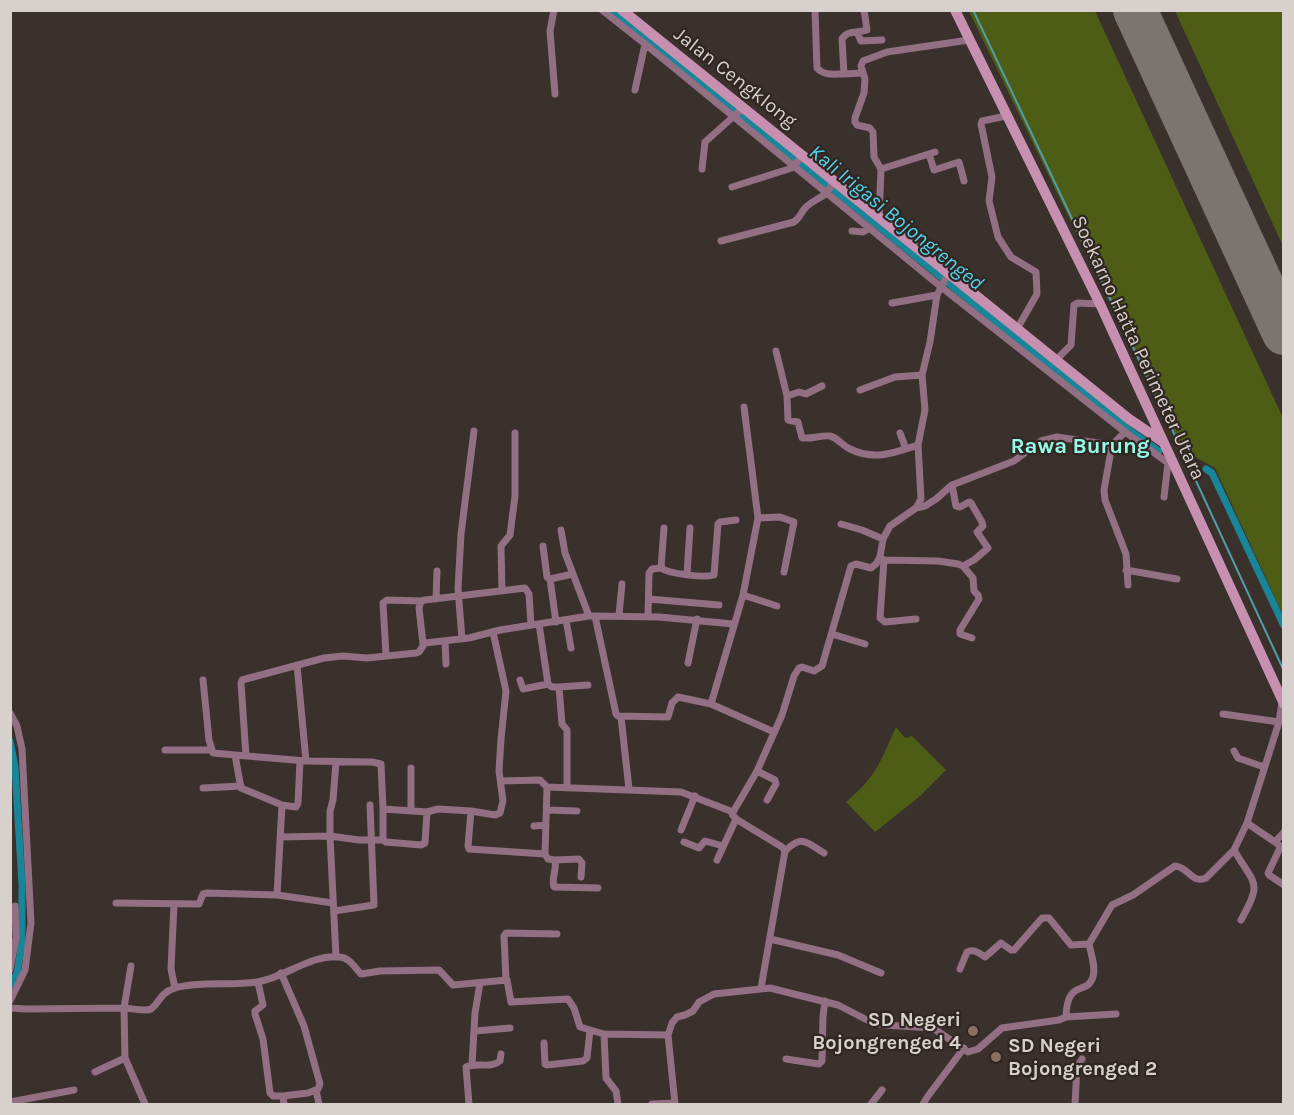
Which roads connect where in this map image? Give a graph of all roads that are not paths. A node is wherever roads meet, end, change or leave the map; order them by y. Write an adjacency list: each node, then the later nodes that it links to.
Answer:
1 (554, 10): 15 (street)
2 (602, 10): 10 (street)
3 (622, 10): 11 (main road, Jalan Cengklong)
4 (815, 10): 13 (street)
5 (864, 10): 7 (street)
6 (955, 10): 9 (main road, Soekarno Hatta Perimeter Utara)
7 (857, 32): 8 (street); 13 (street)
8 (882, 40)
9 (969, 40): 12 (street); 17 (main road, Soekarno Hatta Perimeter Utara)
10 (645, 44): 11 (street); 14 (street)
11 (663, 51): 16 (main road, Jalan Cengklong)
12 (863, 73): 13 (street); 21 (street)
13 (844, 74)
14 (635, 90)
15 (555, 93)
16 (738, 113): 18 (main road, Jalan Cengklong); 19 (street); 20 (street)
17 (1006, 116): 32 (main road, Soekarno Hatta Perimeter Utara); 33 (street)
18 (802, 156): 19 (street); 24 (main road, Jalan Cengklong)
19 (795, 166): 23 (street); 24 (street)
20 (702, 169)
21 (881, 169): 22 (street); 25 (street)
22 (964, 182)
23 (732, 187)
24 (831, 187): 25 (main road, Jalan Cengklong); 26 (street); 28 (street)
25 (879, 218): 29 (main road, Jalan Cengklong)
26 (870, 228): 27 (street); 29 (street)
27 (852, 231)
28 (721, 241)
29 (944, 280): 30 (street); 33 (main road, Jalan Cengklong); 37 (street)
30 (937, 295): 31 (street); 36 (street)
31 (892, 303)
32 (1100, 304): 35 (street); 46 (main road, Soekarno Hatta Perimeter Utara)
33 (1017, 329): 35 (main road, Jalan Cengklong)
34 (776, 351): 40 (street)
35 (1056, 360): 37 (main road, Jalan Cengklong)
36 (922, 375): 39 (street); 47 (street)
37 (1071, 381): 43 (street); 46 (main road, Jalan Cengklong)
38 (822, 386): 40 (street)
39 (860, 390)
40 (787, 396): 49 (street)
41 (744, 408): 54 (street)
42 (474, 431): 76 (street)
43 (1125, 432): 48 (street); 50 (street)
44 (515, 433): 74 (street)
45 (900, 433): 49 (street)
46 (1164, 443): 50 (main road, Soekarno Hatta Perimeter Utara)
47 (918, 445): 49 (street); 53 (street)
48 (1112, 445): 51 (street); 65 (street)
49 (906, 449)
50 (1170, 462): 52 (street); 108 (main road, Soekarno Hatta Perimeter Utara)
51 (952, 485): 53 (street); 63 (street)
52 (1164, 497)
53 (916, 508): 60 (street)
54 (758, 518): 67 (street); 75 (street)
55 (736, 520): 69 (street)
56 (841, 524): 60 (street)
57 (664, 528): 64 (street)
58 (690, 528): 69 (street)
59 (561, 530): 68 (street)
60 (883, 539): 62 (street)
61 (543, 546): 70 (street)
62 (882, 558): 63 (street); 86 (street); 92 (street)
63 (963, 566): 93 (street)
64 (661, 568): 69 (street); 78 (street)
65 (1126, 570): 71 (street); 73 (street)
66 (437, 571): 77 (street)
67 (784, 572)
68 (573, 574): 70 (street); 83 (street)
69 (687, 574)
70 (550, 579): 88 (street)
71 (1177, 579)
72 (622, 584): 82 (street)
73 (1128, 585)
74 (502, 591): 76 (street); 89 (street)
75 (742, 595): 81 (street); 90 (street)
76 (458, 597): 77 (street); 94 (street)
77 (436, 599): 79 (street)
78 (649, 599): 80 (street); 84 (street)
79 (421, 601): 96 (street); 99 (street)
80 (719, 605)
81 (777, 606)
82 (619, 615): 83 (street); 84 (street)
83 (592, 616): 87 (street); 112 (street)
84 (648, 617): 85 (street)
85 (697, 619): 90 (street); 100 (street)
86 (916, 619)
87 (566, 620): 88 (street); 98 (street)
88 (556, 622): 89 (street)
89 (535, 624): 91 (street); 105 (street)
90 (733, 624): 109 (street)
91 (493, 632): 94 (street); 125 (street)
92 (832, 634): 97 (street); 114 (street)
93 (972, 638)
94 (462, 639): 95 (street)
95 (445, 641): 96 (street); 101 (street)
96 (423, 644): 99 (street)
97 (865, 644)
98 (572, 648)
99 (386, 655): 102 (street)
100 (688, 663)
101 (446, 664)
102 (297, 665): 119 (street); 120 (street)
103 (203, 680): 116 (street)
104 (520, 680): 105 (street)
105 (548, 684): 107 (street)
106 (588, 685): 107 (street)
107 (559, 687): 128 (street)
108 (1283, 702): 113 (street)
109 (711, 704): 112 (street); 114 (street)
110 (10, 713): 185 (street)
111 (1223, 714): 113 (street)
112 (621, 717): 130 (street)
113 (1279, 722): 122 (street)
114 (774, 732): 124 (street)
115 (165, 750): 116 (street)
116 (212, 750): 118 (street)
117 (1234, 751): 122 (street)
118 (235, 755): 119 (street); 126 (street)
119 (246, 756): 120 (street)
120 (303, 761): 121 (street); 133 (street)
121 (336, 762): 135 (street); 148 (street)
122 (1264, 767): 142 (street)
123 (411, 768): 138 (street)
124 (757, 771): 132 (street); 141 (street)
125 (501, 782): 127 (street); 139 (street)
126 (241, 786): 129 (street); 133 (street)
127 (547, 787): 128 (street); 136 (street)
128 (567, 787): 130 (street)
129 (203, 788)
130 (629, 789): 131 (street)
131 (695, 796): 141 (street); 145 (street)
132 (767, 800)
133 (282, 805): 147 (street)
134 (369, 805): 149 (street)
135 (383, 809): 138 (street); 150 (street)
136 (547, 810): 137 (street); 143 (street)
137 (577, 810)
138 (411, 811): 140 (street)
139 (471, 811): 140 (street); 157 (street)
140 (427, 812): 150 (street)
141 (734, 815): 153 (street); 155 (street)
142 (1247, 823): 152 (street); 154 (street)
143 (546, 825): 144 (street); 157 (street)
144 (534, 826)
145 (681, 830)
146 (1284, 831): 152 (street)
147 (280, 837): 148 (street); 163 (street)
148 (330, 837): 149 (street); 167 (street)
149 (370, 840): 150 (street); 167 (street)
150 (383, 840)
151 (684, 842): 153 (street)
152 (1275, 842): 161 (street)
153 (723, 846): 159 (street)
154 (1234, 850): 169 (street); 172 (street)
155 (784, 851): 156 (street); 171 (street)
156 (824, 853)
157 (545, 854): 158 (street)
158 (555, 860): 160 (street); 162 (street)
159 (717, 860)
160 (581, 877)
161 (1284, 885)
162 (598, 888)
163 (277, 895): 165 (street); 167 (street)
164 (116, 903): 165 (street)
165 (174, 904): 182 (street)
166 (15, 906): 168 (street)
167 (333, 907): 173 (street)
168 (13, 919): 175 (street)
169 (1241, 920)
170 (557, 934): 179 (street)
171 (770, 939): 177 (street); 183 (street)
172 (1089, 944): 176 (street); 189 (street)
173 (336, 957): 178 (street); 181 (street)
174 (131, 966): 187 (street)
175 (10, 969)
176 (960, 969)
177 (881, 973)
178 (281, 974): 180 (street); 204 (street)
179 (506, 980): 181 (street); 191 (street)
180 (258, 982): 182 (street); 206 (street)
181 (480, 983): 192 (street)
182 (175, 988): 187 (street)
183 (761, 988): 184 (street); 194 (street)
184 (825, 1001): 196 (street); 199 (street)
185 (10, 1002)
186 (10, 1008): 187 (street)
187 (124, 1008): 198 (street)
188 (1116, 1014): 189 (street)
189 (1066, 1017): 196 (street)
190 (510, 1028): 192 (street)
191 (590, 1030): 193 (street); 195 (street)
192 (475, 1031): 201 (street)
193 (604, 1034): 194 (street); 212 (street)
194 (669, 1035): 214 (street)
195 (544, 1043)
196 (963, 1048): 216 (street)
197 (501, 1054): 201 (street)
198 (125, 1058): 202 (street); 208 (street)
199 (786, 1059)
200 (1082, 1059): 217 (street)
201 (472, 1065): 211 (street)
202 (95, 1072)
203 (74, 1090): 207 (street)
204 (316, 1090): 206 (street); 210 (street)
205 (882, 1090): 215 (street)
206 (282, 1096): 209 (street)
207 (10, 1102)
208 (145, 1104)
209 (284, 1104)
210 (319, 1104)
211 (469, 1104)
212 (618, 1104)
213 (652, 1104): 214 (street)
214 (675, 1104)
215 (871, 1104)
216 (923, 1104)
217 (1075, 1104)

